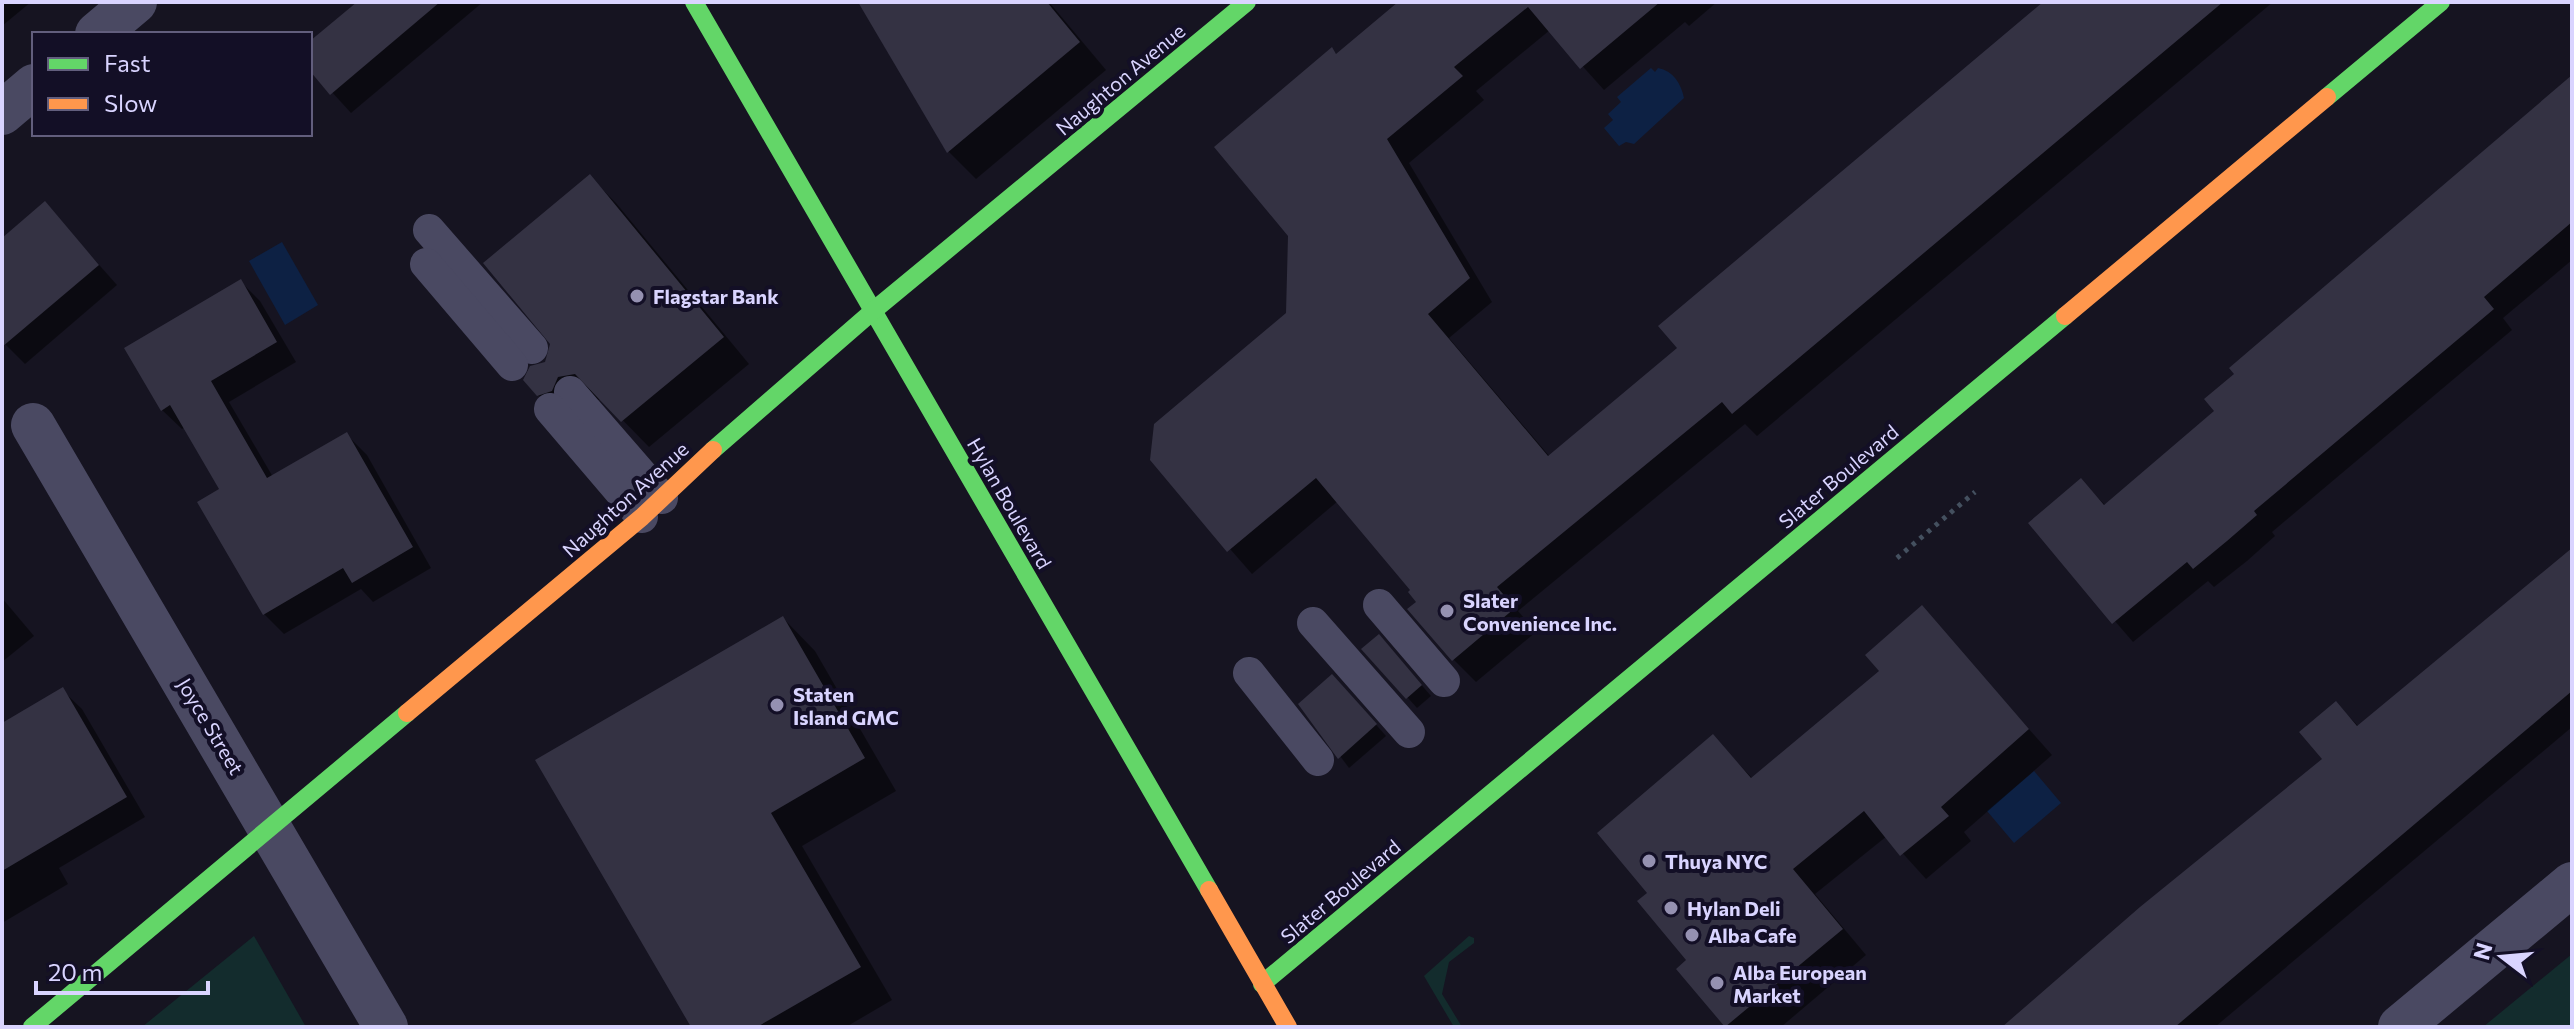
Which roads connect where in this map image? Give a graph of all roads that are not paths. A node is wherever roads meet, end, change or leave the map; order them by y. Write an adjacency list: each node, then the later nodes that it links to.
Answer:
1 (135, 2): 5 (street)
2 (694, 2): 10 (street, Hylan Boulevard)
3 (1247, 2): 10 (street, Naughton Avenue)
4 (2441, 2): 22 (street, Slater Boulevard)
5 (99, 32)
6 (32, 88): 7 (street)
7 (2, 113)
8 (429, 230): 9 (lane)
9 (426, 264)
10 (873, 311): 13 (street, Naughton Avenue); 22 (street, Hylan Boulevard)
11 (560, 401): 13 (lane)
12 (33, 425): 20 (street, Joyce Street)
13 (652, 507): 20 (street, Naughton Avenue)
14 (1379, 605): 17 (lane)
15 (1313, 623): 18 (lane)
16 (1249, 673): 19 (lane)
17 (1444, 681)
18 (1409, 732)
19 (1318, 760)
20 (271, 828): 23 (street, Naughton Avenue); 24 (street, Joyce Street)
21 (2572, 884): 26 (street)
22 (1262, 984): 25 (street, Hylan Boulevard)
23 (32, 1027)
24 (386, 1027)
25 (1288, 1027)
26 (2400, 1027)

